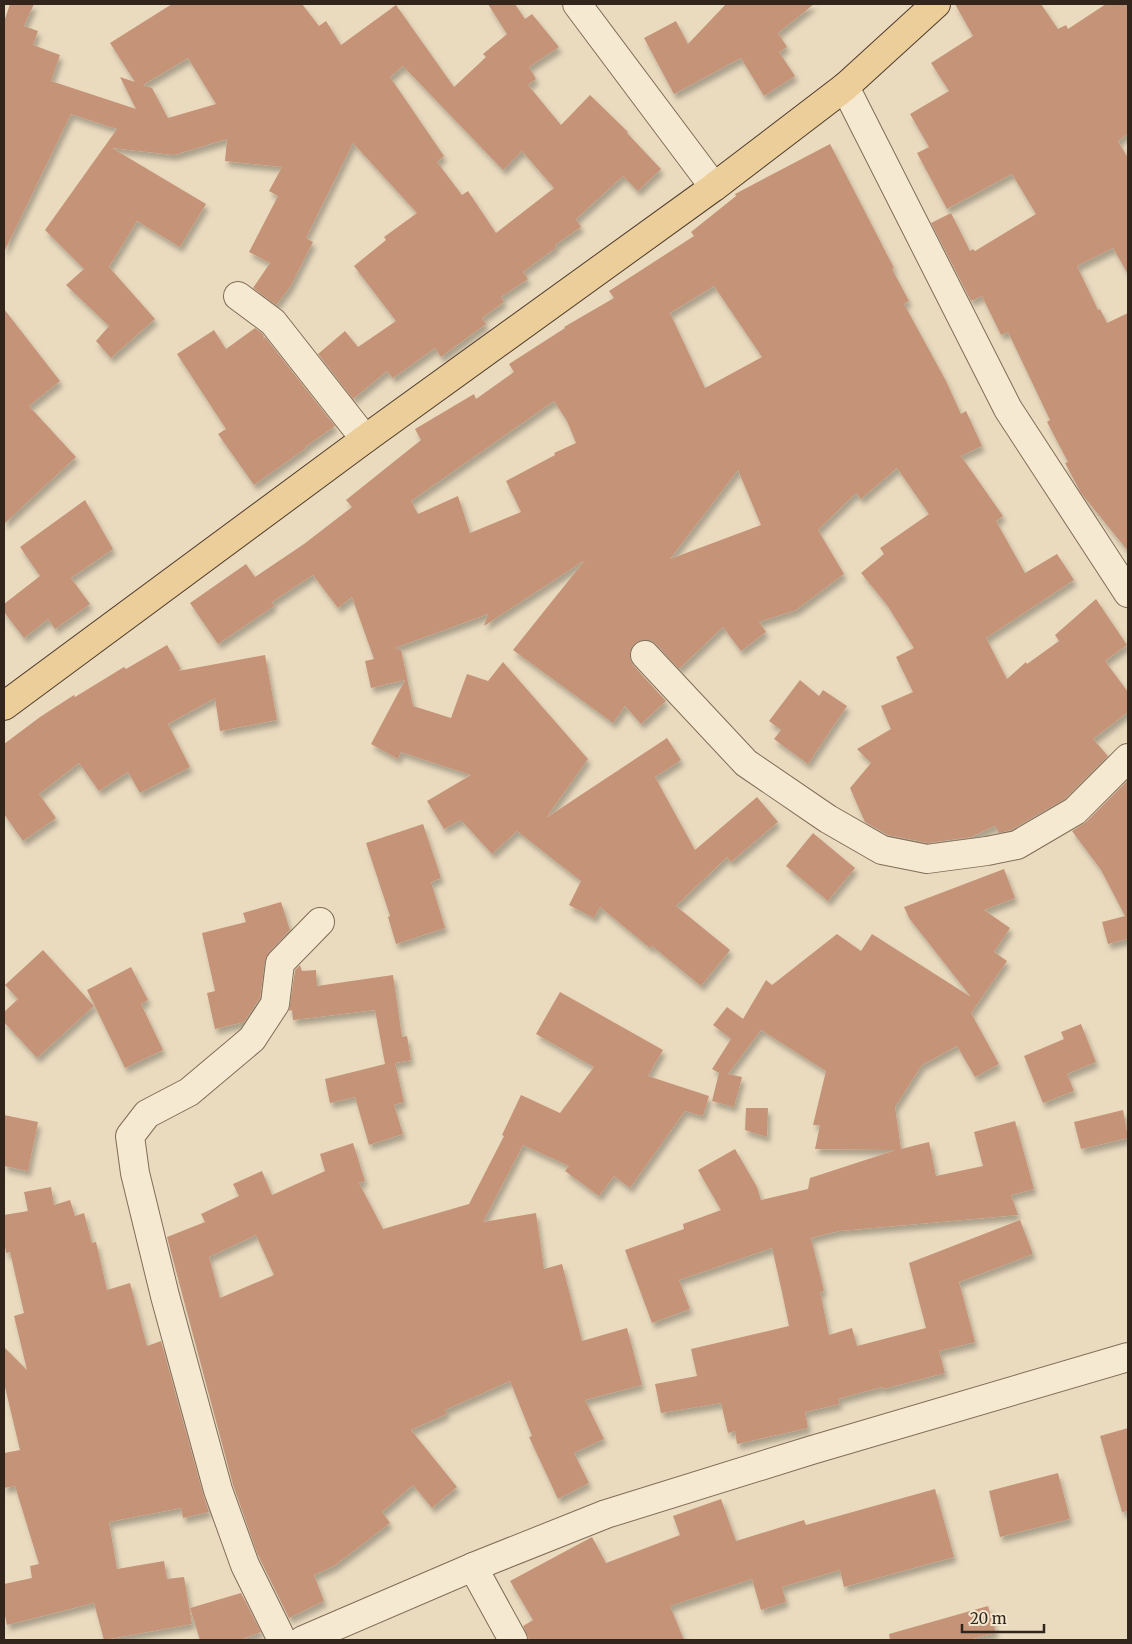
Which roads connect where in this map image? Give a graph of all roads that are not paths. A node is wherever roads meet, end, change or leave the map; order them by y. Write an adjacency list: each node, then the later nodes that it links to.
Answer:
1 (577, 4): 4 (street)
2 (936, 4): 3 (main road)
3 (845, 87): 4 (main road); 7 (street)
4 (714, 186): 6 (main road)
5 (238, 296): 6 (street)
6 (365, 439): 9 (main road)
7 (1128, 593)
8 (645, 655): 10 (street)
9 (4, 706)
10 (1128, 758)
11 (320, 922): 14 (street)
12 (1128, 1357): 13 (street)
13 (473, 1567): 15 (street); 16 (street)
14 (282, 1640)
15 (303, 1640)
16 (513, 1640)

